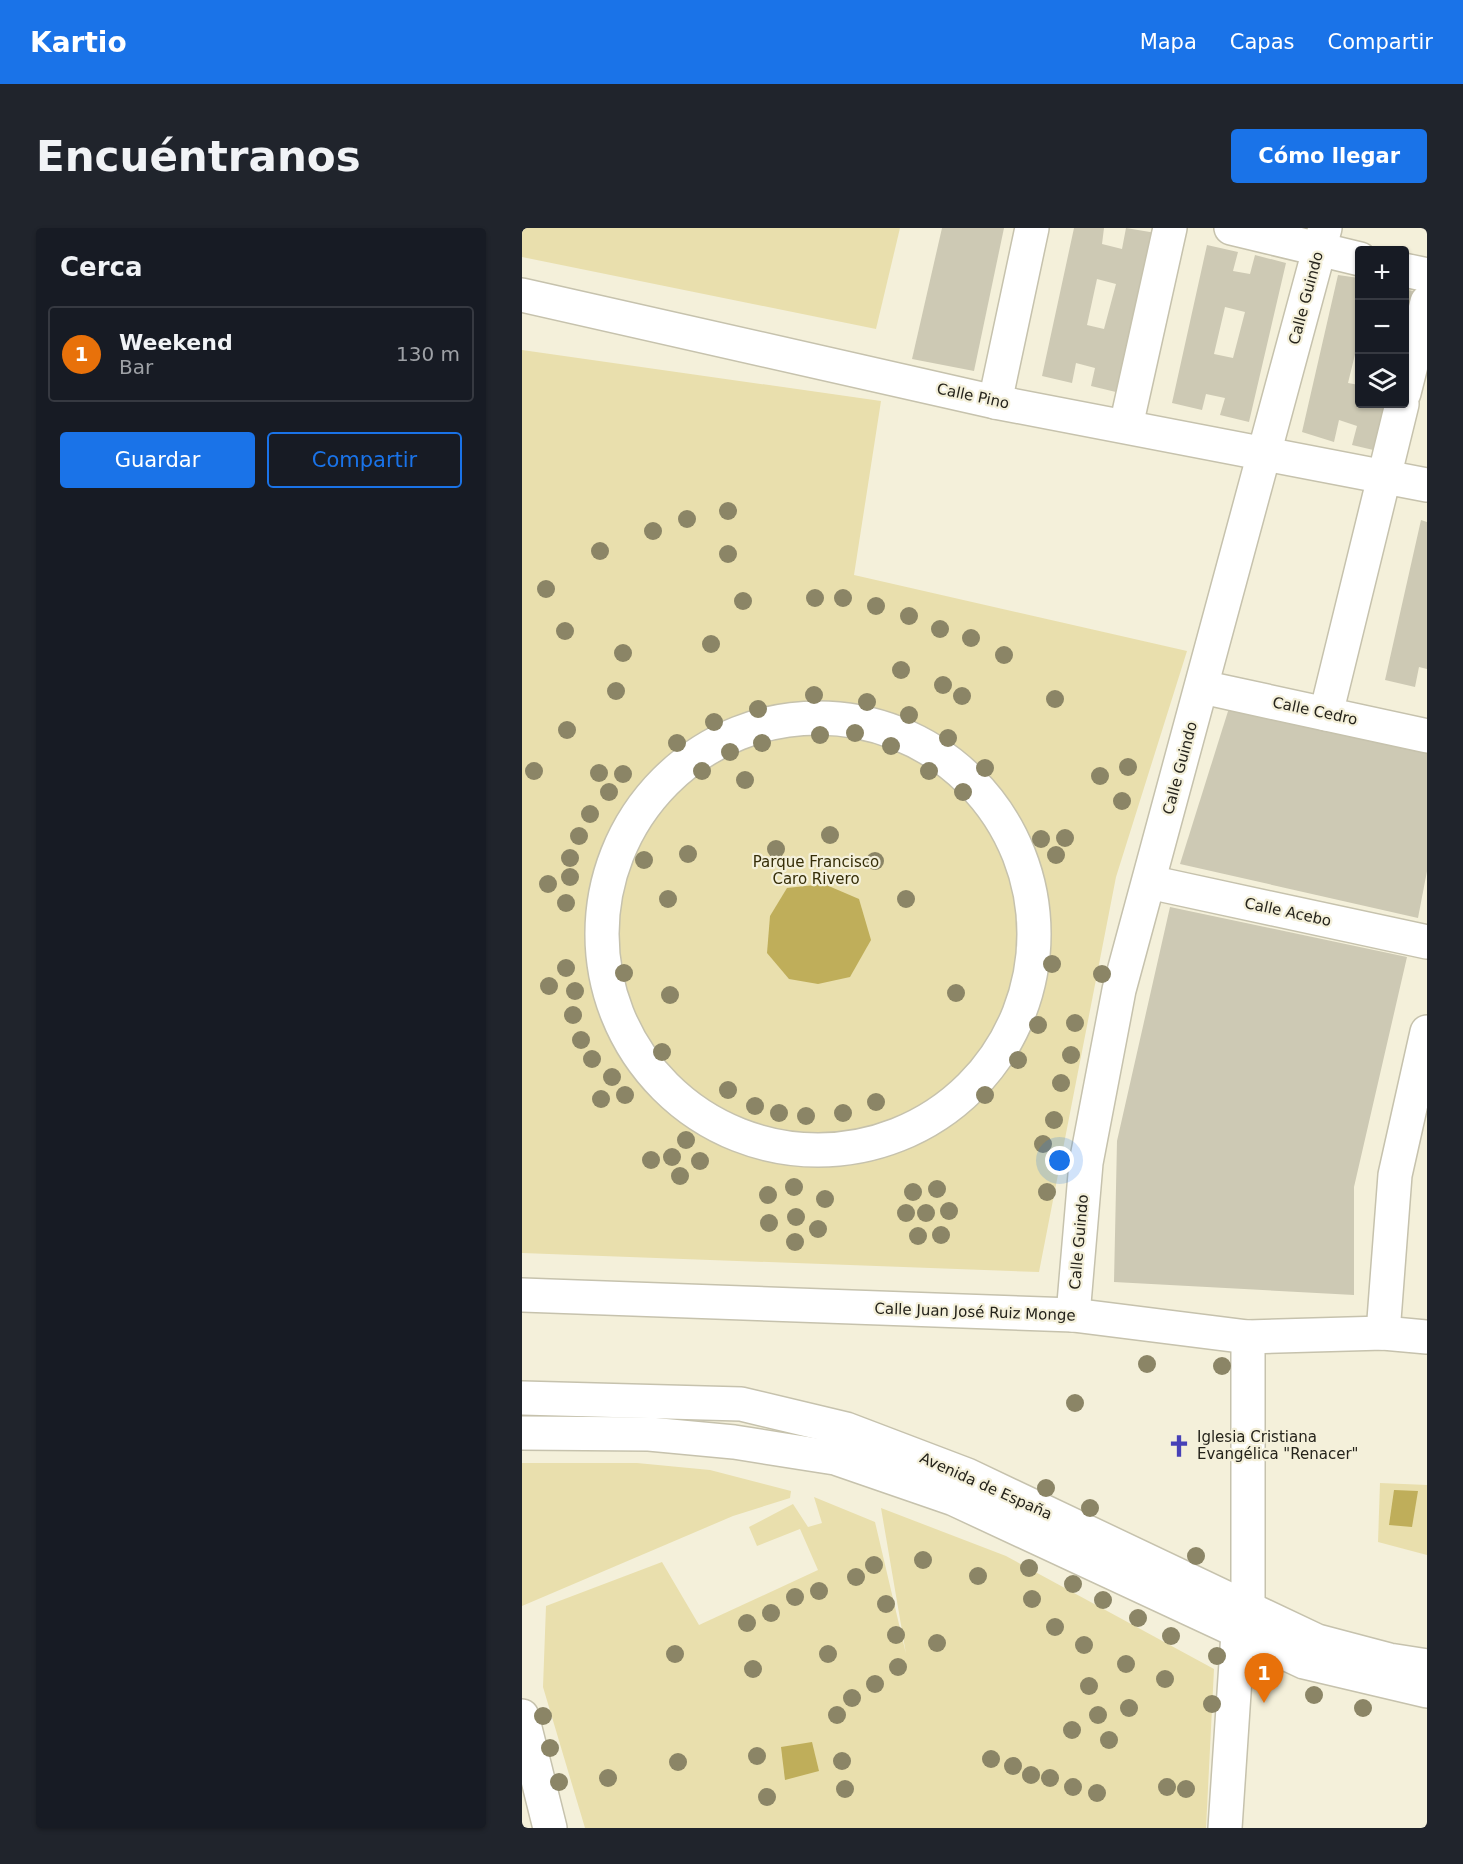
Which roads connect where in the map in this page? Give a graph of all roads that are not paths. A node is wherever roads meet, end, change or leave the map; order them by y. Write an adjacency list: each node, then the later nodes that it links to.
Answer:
1 (1032, 228): 11 (street)
2 (1170, 228): 13 (street)
3 (1231, 228): 4 (street)
4 (1322, 239): 5 (street); 14 (street, Calle Guindo)
5 (1355, 257)
6 (1409, 271): 7 (street)
7 (1427, 275)
8 (522, 295): 11 (street, Calle Pino)
9 (1427, 302): 10 (street)
10 (1409, 373)
11 (995, 402): 13 (street, Calle Pino)
12 (1401, 408): 15 (street)
13 (1126, 426): 14 (street, Calle Pino)
14 (1264, 453): 15 (street, Calle Pino); 17 (street, Calle Guindo)
15 (1384, 477): 16 (street, Calle Pino); 18 (street)
16 (1427, 485)
17 (1202, 687): 18 (street, Calle Cedro); 20 (street, Calle Guindo)
18 (1326, 714): 19 (street, Calle Cedro)
19 (1427, 736)
20 (1149, 882): 22 (street, Calle Acebo); 25 (street, Calle Guindo)
21 (1032, 910): 21 (street)
22 (1427, 942)
23 (1427, 1032): 26 (street)
24 (522, 1295): 25 (street, Calle Juan José Ruiz Monge)
25 (1072, 1315): 27 (street, Calle Juan José Ruiz Monge)
26 (1383, 1333): 27 (street, Calle Juan José Ruiz Monge); 28 (street, Calle Juan José Ruiz Monge)
27 (1248, 1337): 31 (street)
28 (1427, 1337)
29 (522, 1398): 31 (street, Avenida de España)
30 (522, 1433): 31 (street, Avenida de España)
31 (1243, 1621): 32 (street, Avenida de España); 33 (street, Avenida de España); 36 (street)
32 (1427, 1666)
33 (1427, 1691)
34 (522, 1716): 35 (street)
35 (550, 1828)
36 (1225, 1828)

